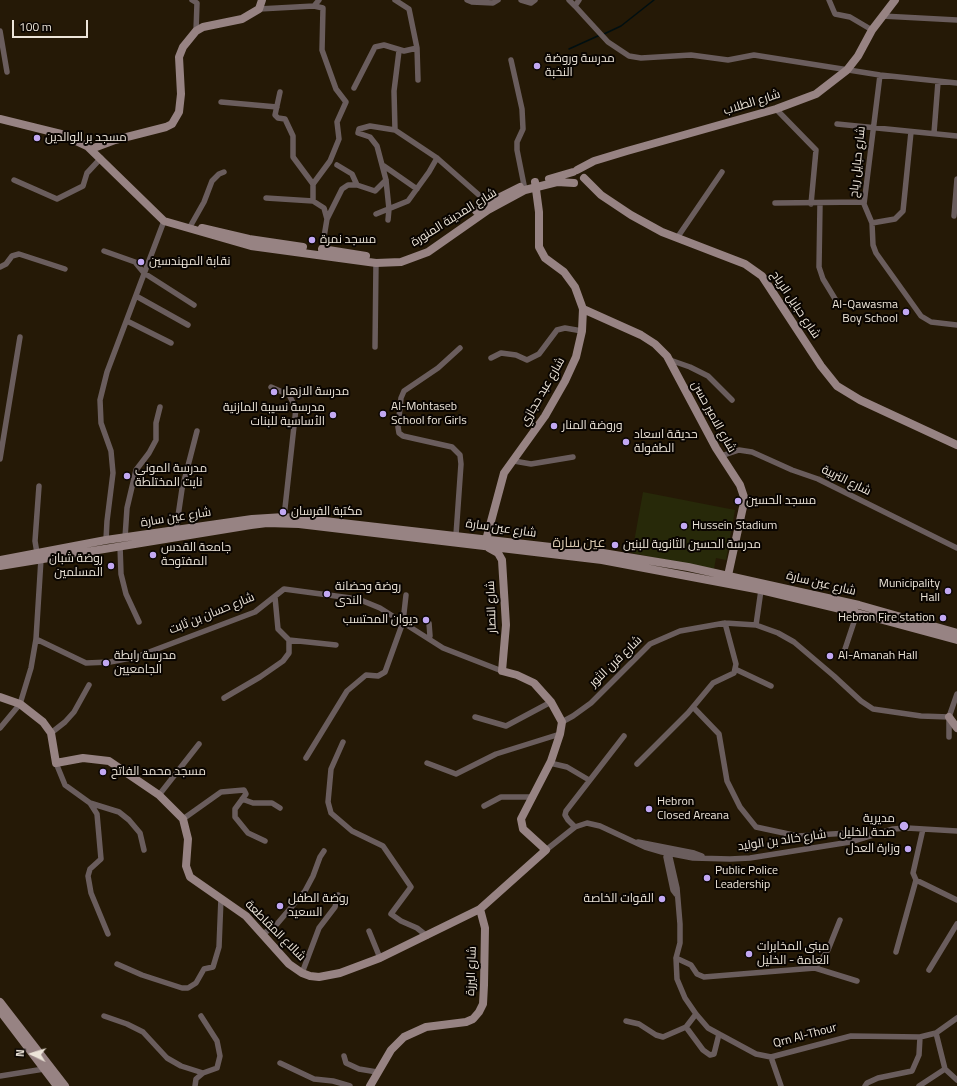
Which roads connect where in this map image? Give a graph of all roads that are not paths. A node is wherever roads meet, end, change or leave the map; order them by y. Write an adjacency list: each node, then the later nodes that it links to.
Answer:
1 (192, 0): 20 (street)
2 (262, 0): 15 (street)
3 (319, 0): 13 (street)
4 (395, 0): 21 (street)
5 (467, 0): 6 (street)
6 (498, 0)
7 (521, 0): 8 (street)
8 (535, 0)
9 (569, 0): 14 (street)
10 (579, 0): 14 (street)
11 (829, 0): 18 (street)
12 (895, 0): 16 (street, شارع الطلاب)
13 (314, 6): 15 (street); 55 (street)
14 (575, 6): 24 (street)
15 (259, 9): 20 (street)
16 (882, 16): 17 (street); 18 (street, شارع الطلاب)
17 (957, 20)
18 (872, 30): 24 (street, شارع الطلاب)
19 (0, 31): 25 (street)
20 (196, 31): 43 (street)
21 (417, 48): 22 (street); 27 (street)
22 (399, 51): 30 (street); 39 (street)
23 (511, 60): 58 (street)
24 (847, 70): 26 (street); 34 (street, شارع الطلاب)
25 (7, 72)
26 (880, 75): 28 (street); 38 (street, شارع حبايل رياح)
27 (418, 80)
28 (938, 82): 29 (street); 41 (street)
29 (957, 83)
30 (354, 88)
31 (280, 92): 33 (street)
32 (221, 102): 33 (street)
33 (276, 107): 55 (street)
34 (776, 109): 50 (street, شارع الطلاب); 66 (street)
35 (0, 114): 43 (street, شارع المدينة المنورة)
36 (0, 119): 43 (street, شارع المدينة المنورة)
37 (837, 124): 38 (street)
38 (872, 128): 40 (street); 64 (street, شارع حبايل رياح)
39 (395, 130): 45 (street); 47 (street)
40 (911, 132): 41 (street); 74 (street)
41 (934, 133): 42 (street)
42 (957, 136)
43 (94, 148): 44 (street, شارع المدينة المنورة); 75 (street, شارع المدينة المنورة)
44 (101, 158): 52 (street); 73 (street, شارع المدينة المنورة)
45 (437, 158): 59 (street); 63 (street)
46 (338, 166): 57 (street)
47 (384, 166): 53 (street); 59 (street)
48 (224, 172): 75 (street)
49 (722, 172): 76 (street)
50 (579, 174): 54 (street); 54 (street); 56 (street, شارع المدينة المنورة); 60 (street)
51 (957, 179): 70 (street)
52 (14, 180)
53 (386, 180): 57 (street); 68 (street)
54 (575, 183): 56 (street, شارع المدينة المنورة); 60 (street)
55 (313, 184): 62 (street)
56 (536, 184): 58 (street, شارع المدينة المنورة); 86 (street, شارع عبد حجازي)
57 (357, 185): 71 (street)
58 (525, 188): 63 (street, شارع المدينة المنورة); 79 (street, شارع المدينة المنورة)
59 (417, 189): 68 (street)
60 (601, 195): 76 (street, شارع حبايل الرياح)
61 (266, 198): 62 (street)
62 (313, 201): 71 (street)
63 (488, 202): 77 (street, شارع المدينة المنورة)
64 (864, 202): 67 (street); 74 (street, شارع حبايل رياح)
65 (774, 203): 66 (street)
66 (811, 204): 67 (street)
67 (820, 204): 85 (street)
68 (389, 209): 69 (street); 72 (street)
69 (376, 214)
70 (954, 216)
71 (328, 219): 77 (street)
72 (388, 220)
73 (164, 221): 79 (street, شارع المدينة المنورة); 82 (street)
74 (872, 223): 89 (street, شارع حبايل رياح)
75 (191, 225): 77 (street, شارع المدينة المنورة)
76 (677, 238): 101 (street, شارع حبايل الرياح)
77 (322, 249)
78 (104, 252): 82 (street)
79 (376, 263): 93 (street)
80 (0, 267): 81 (street)
81 (64, 269)
82 (144, 273): 83 (street); 84 (street)
83 (136, 296): 87 (street); 88 (street)
84 (194, 305)
85 (840, 307)
86 (583, 309): 90 (street, شارع عبد حجازي); 96 (street, شارع الامير حسن)
87 (127, 321): 92 (street); 112 (street)
88 (188, 325)
89 (957, 325)
90 (582, 330): 95 (street); 105 (street, شارع عبد حجازي)
91 (20, 337): 104 (street)
92 (171, 343)
93 (375, 347)
94 (460, 348): 109 (street)
95 (492, 358)
96 (670, 360): 98 (street); 102 (street, شارع الامير حسن)
97 (271, 387): 107 (street)
98 (732, 400)
99 (160, 407): 110 (street)
100 (197, 431): 108 (street)
101 (957, 445)
102 (721, 456): 115 (street, شارع التربية); 119 (street, شارع الامير حسن)
103 (573, 457): 105 (street)
104 (0, 459)
105 (514, 461): 111 (street, شارع عبد حجازي)
106 (39, 486): 116 (street)
107 (284, 517): 108 (street, شارع عين سارة); 109 (street, شارع عين سارة)
108 (176, 530): 110 (street, شارع عين سارة)
109 (456, 535): 111 (street, شارع عين سارة)
110 (125, 538): 112 (street, شارع عين سارة)
111 (486, 540): 114 (street); 119 (street, شارع عين سارة)
112 (107, 544): 113 (street, شارع عين سارة); 116 (street)
113 (120, 546): 114 (street, شارع عين سارة); 124 (street)
114 (489, 548): 119 (street, شارع عين سارة); 137 (street, شارع النصار)
115 (957, 548)
116 (39, 556): 117 (street); 118 (street); 130 (street)
117 (0, 560)
118 (0, 566)
119 (727, 579): 120 (street, شارع عين سارة); 129 (street, شارع عين سارة)
120 (761, 590): 123 (street, شارع عين سارة); 128 (street)
121 (406, 595): 125 (street)
122 (275, 597): 125 (street, شارع حسان بن ثابت); 130 (street, شارع حسان بن ثابت); 132 (street)
123 (857, 613): 133 (street, شارع عين سارة); 135 (street)
124 (139, 622)
125 (403, 622): 131 (street, شارع حسان بن ثابت); 157 (street)
126 (429, 623): 131 (street)
127 (725, 623): 128 (street, شارع قرن الثور); 136 (street); 148 (street, شارع قرن الثور)
128 (756, 625): 147 (street, شارع قرن الثور)
129 (957, 633)
130 (36, 639): 144 (street)
131 (428, 639): 137 (street, شارع حسان بن ثابت)
132 (289, 640): 134 (street); 142 (street)
133 (957, 640)
134 (336, 645)
135 (844, 652)
136 (735, 669): 139 (street); 145 (street)
137 (502, 671): 143 (street, شارع حسان بن ثابت)
138 (89, 685): 151 (street)
139 (771, 686)
140 (957, 694): 147 (street)
141 (0, 697): 144 (street)
142 (224, 698)
143 (551, 702): 146 (street); 148 (street, شارع حسان بن ثابت)
144 (20, 704): 149 (street); 151 (street)
145 (693, 707): 161 (street); 173 (street)
146 (475, 717)
147 (949, 717): 150 (street); 154 (street)
148 (562, 722): 152 (street)
149 (0, 728)
150 (957, 728)
151 (51, 733): 158 (street)
152 (560, 734): 159 (street); 160 (street)
153 (624, 736): 162 (street)
154 (949, 737)
155 (343, 742): 189 (street)
156 (199, 744): 163 (street)
157 (306, 758)
158 (56, 763): 163 (street); 166 (street)
159 (428, 763)
160 (550, 763): 162 (street); 164 (street)
161 (637, 764)
162 (589, 780): 170 (street)
163 (159, 795): 169 (street)
164 (530, 798): 167 (street); 176 (street)
165 (242, 799): 168 (street); 169 (street); 174 (street)
166 (90, 803): 175 (street); 187 (street)
167 (484, 806)
168 (280, 808)
169 (183, 819): 181 (street, شالاع المقاطعة)
170 (575, 827): 176 (street); 178 (street, شارع خالد بن الوليد)
171 (923, 829): 172 (street, شارع خالد بن الوليد); 173 (street, شارع خالد بن الوليد); 179 (street)
172 (957, 831)
173 (870, 835): 178 (street, شارع خالد بن الوليد)
174 (265, 841)
175 (144, 850)
176 (546, 850): 183 (street, شالاع المقاطعة)
177 (324, 851): 188 (street)
178 (666, 851): 192 (street, Qrn Al-Thour)
179 (916, 880): 182 (street); 190 (street)
180 (338, 895): 196 (street)
181 (221, 898): 188 (street, شالاع المقاطعة); 193 (street)
182 (957, 900)
183 (480, 909): 189 (street, شالاع المقاطعة); 214 (street, شارع اليرزة)
184 (840, 920): 194 (street)
185 (957, 924): 195 (street)
186 (369, 931): 191 (street)
187 (108, 934)
188 (263, 934): 196 (street, شالاع المقاطعة)
189 (427, 936): 191 (street, شالاع المقاطعة)
190 (896, 952)
191 (380, 958): 196 (street, شالاع المقاطعة)
192 (676, 958): 194 (street); 200 (street, Qrn Al-Thour)
193 (117, 964)
194 (815, 968): 197 (street)
195 (929, 970)
196 (302, 973)
197 (857, 981)
198 (0, 1002): 219 (street)
199 (0, 1011): 212 (street)
200 (696, 1014): 205 (street); 207 (street, Qrn Al-Thour)
201 (104, 1016): 215 (street)
202 (201, 1016): 215 (street)
203 (957, 1018): 206 (street, Qrn Al-Thour)
204 (626, 1021): 205 (street)
205 (686, 1027): 207 (street)
206 (936, 1033): 208 (street, Qrn Al-Thour); 213 (street)
207 (718, 1034): 210 (street, Qrn Al-Thour)
208 (920, 1037): 210 (street, Qrn Al-Thour); 224 (street)
209 (344, 1056): 214 (street)
210 (771, 1057): 223 (street)
211 (280, 1063): 221 (street)
212 (44, 1069): 216 (street); 218 (street)
213 (944, 1069): 217 (street); 225 (street)
214 (376, 1072): 222 (street, شارع اليرزة)
215 (203, 1073): 220 (street)
216 (0, 1077)
217 (957, 1080)
218 (57, 1086)
219 (65, 1086)
220 (195, 1086)
221 (350, 1086)
222 (370, 1086)
223 (781, 1086)
224 (865, 1086)
225 (919, 1086)

